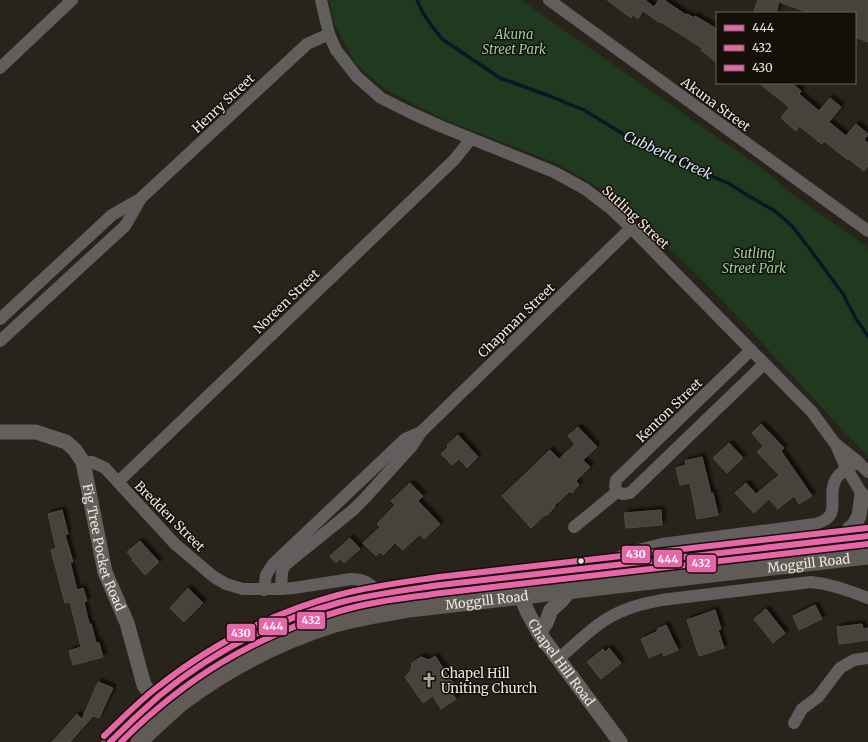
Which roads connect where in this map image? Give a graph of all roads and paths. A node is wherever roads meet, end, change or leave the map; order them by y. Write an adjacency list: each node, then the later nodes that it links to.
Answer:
1 (72, 0): 5 (street)
2 (321, 0): 4 (street, Sutling Street)
3 (548, 0): 9 (street, Akuna Street)
4 (329, 34): 6 (street, Sutling Street); 7 (street, Henry Street)
5 (0, 68)
6 (471, 139): 8 (street, Sutling Street); 21 (street, Noreen Street)
7 (140, 199): 10 (street, Henry Street); 11 (street, Henry Street)
8 (631, 228): 12 (street, Sutling Street); 15 (street, Chapman Street)
9 (868, 231)
10 (0, 319)
11 (0, 341)
12 (751, 350): 13 (street, Sutling Street); 22 (street, Kenton Street)
13 (764, 364): 16 (street, Sutling Street); 22 (street)
14 (0, 432): 17 (main road, Fig Tree Pocket Road)
15 (421, 432): 30 (street, Chapman Street); 31 (street, Chapman Street)
16 (836, 444): 18 (street, Sutling Street); 19 (street, Sutling Street)
17 (83, 462): 21 (street, Bredden Street); 39 (main road, Fig Tree Pocket Road)
18 (858, 462): 19 (street, Moggill Road); 20 (street, Sutling Street)
19 (847, 469): 23 (street, Sutling Street); 28 (street, Moggill Road)
20 (868, 472)
21 (118, 482): 31 (street, Bredden Street)
22 (617, 492): 24 (street)
23 (865, 499): 26 (main road)
24 (574, 528)
25 (868, 536): 26 (highway, Moggill Road)
26 (844, 539): 28 (highway, Moggill Road)
27 (868, 556): 32 (highway, Moggill Road)
28 (606, 566): 29 (highway, Moggill Road)
29 (512, 576): 33 (highway, Moggill Road); 34 (main road, Chapel Hill Road)
30 (281, 589): 31 (street, Bredden Street); 33 (street, Bredden Street)
31 (264, 590)
32 (570, 590): 34 (highway, Moggill Road); 36 (main road)
33 (378, 594): 39 (highway, Moggill Road)
34 (520, 596): 36 (main road, Chapel Hill Road); 40 (highway, Moggill Road)
35 (868, 598): 38 (street, Moggill Road)
36 (539, 633): 38 (main road, Chapel Hill Road)
37 (868, 658): 41 (street)
38 (558, 659): 44 (main road, Chapel Hill Road)
39 (154, 700): 40 (main road, Fig Tree Pocket Road); 42 (highway, Moggill Road)
40 (167, 716): 43 (highway, Moggill Road)
41 (794, 723)
42 (110, 742)
43 (139, 742)
44 (620, 742)

